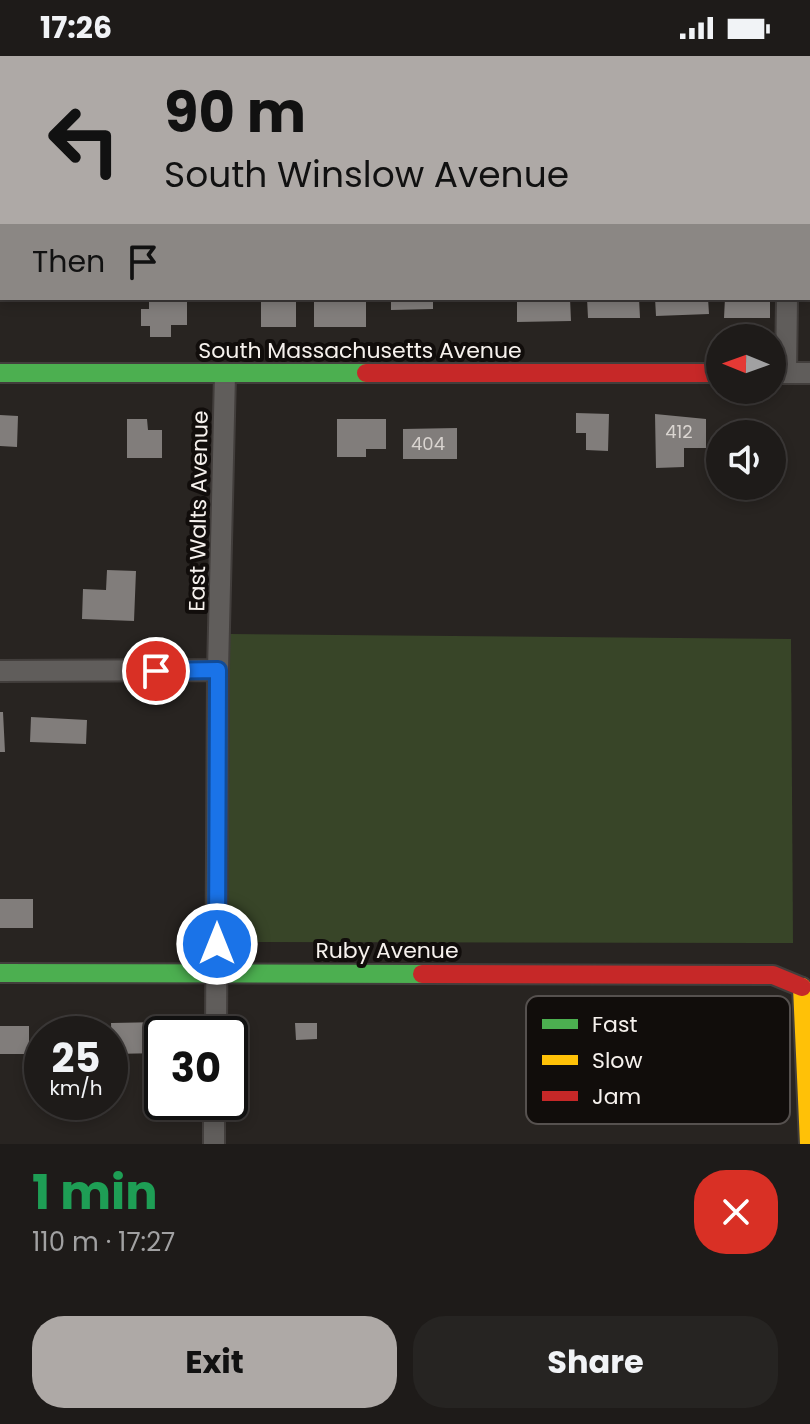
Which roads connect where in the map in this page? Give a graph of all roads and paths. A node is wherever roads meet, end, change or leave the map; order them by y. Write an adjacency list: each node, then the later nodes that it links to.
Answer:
1 (787, 300): 2 (street)
2 (784, 324)
3 (0, 373): 7 (street, South Massachusetts Avenue)
4 (706, 373): 7 (street, South Massachusetts Avenue)
5 (786, 373): 6 (street)
6 (810, 373)
7 (225, 374): 8 (street, East Walts Avenue)
8 (218, 670): 9 (street); 11 (street, East Walts Avenue)
9 (0, 671)
10 (0, 973): 11 (street, Ruby Avenue)
11 (217, 974): 12 (street, East Walts Avenue); 15 (street, Ruby Avenue)
12 (216, 1016)
13 (214, 1120): 14 (street)
14 (214, 1144)
15 (809, 1144)

